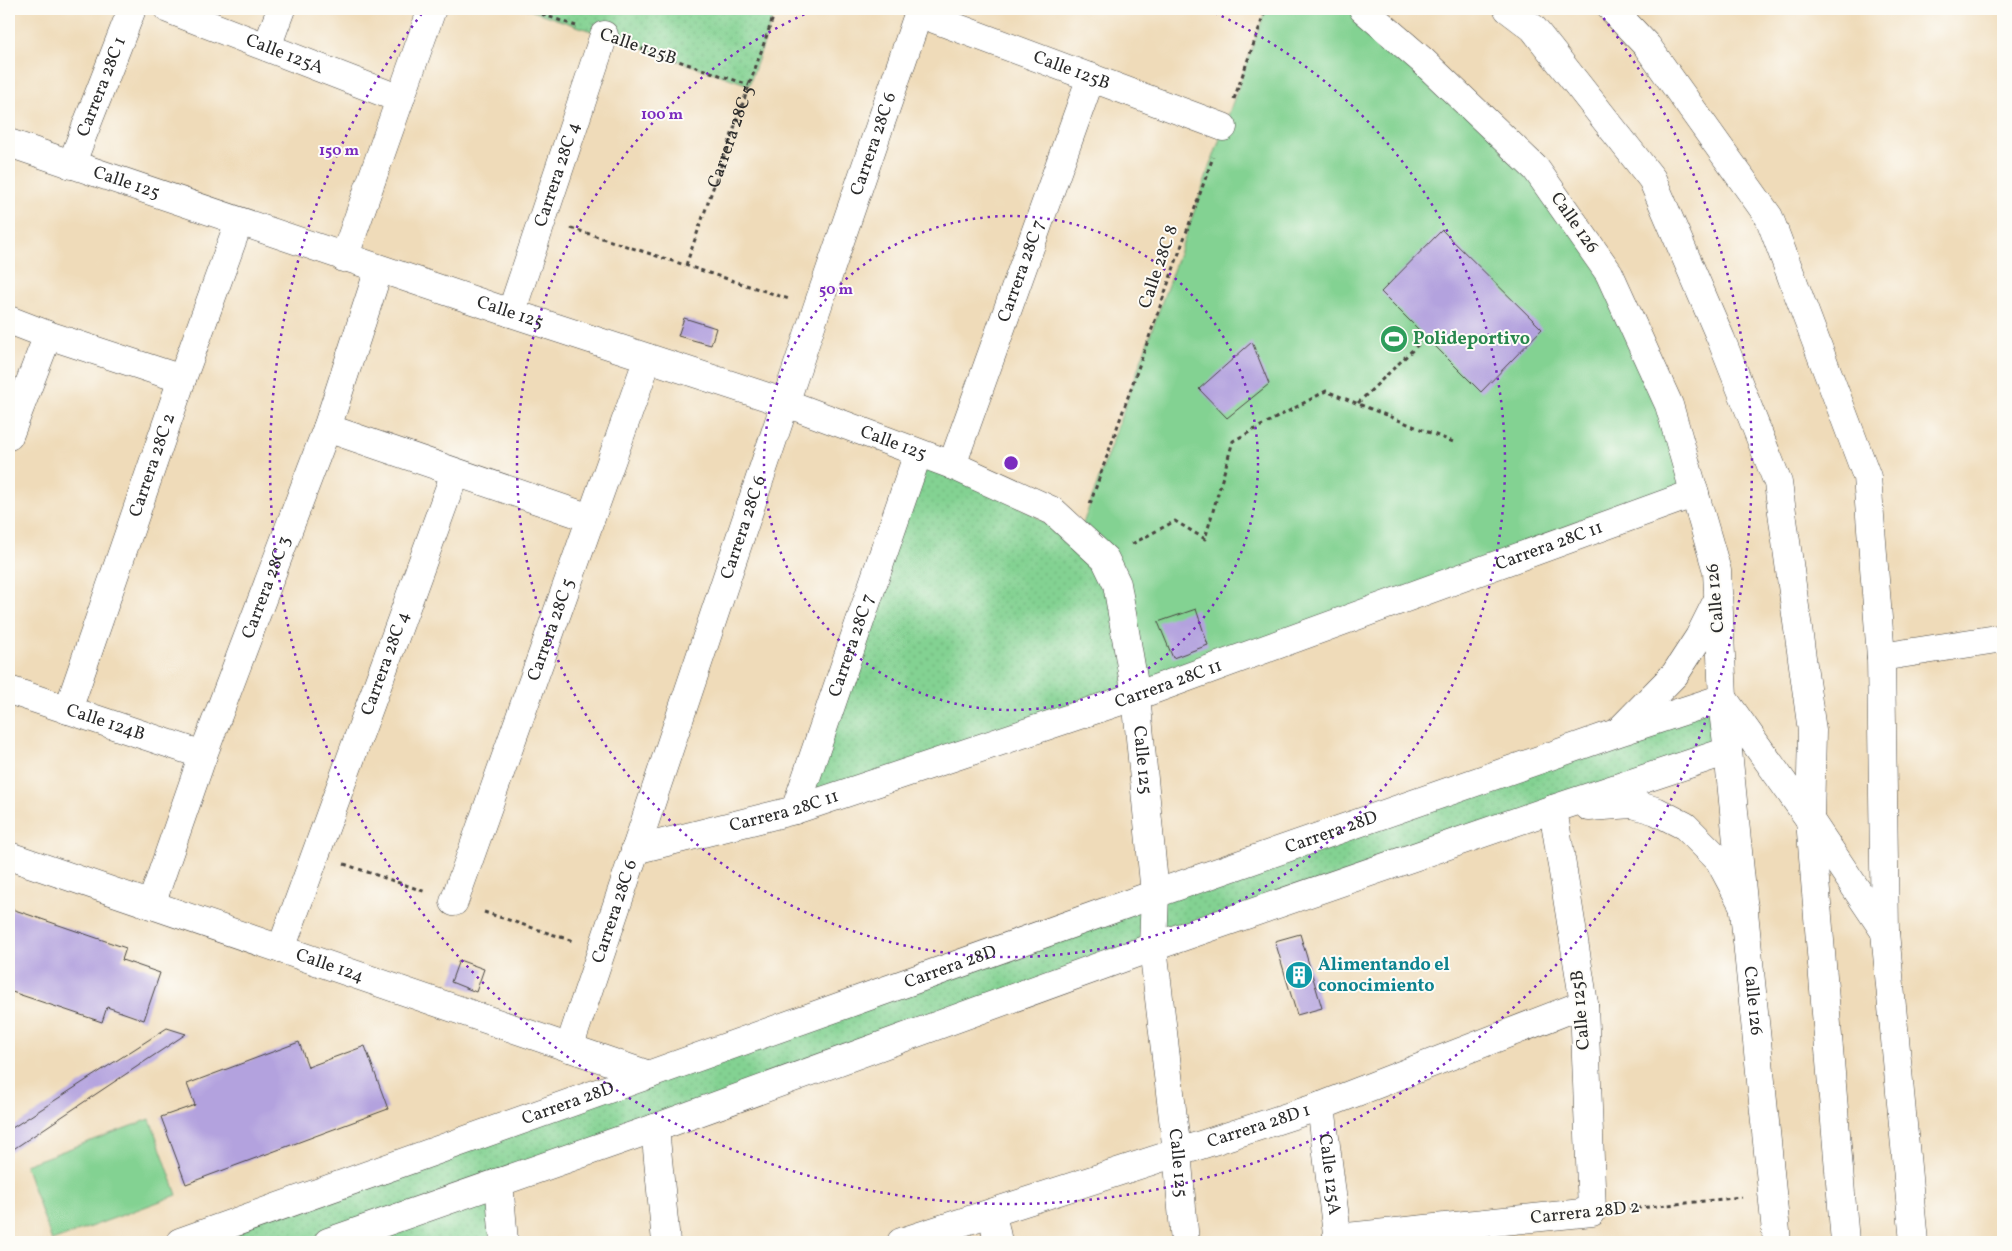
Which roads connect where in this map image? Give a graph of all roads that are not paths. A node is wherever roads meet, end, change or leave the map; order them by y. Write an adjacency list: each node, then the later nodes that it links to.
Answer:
1 (132, 9): 15 (street, Carrera 28C 1)
2 (168, 9): 10 (street, Calle 125A)
3 (281, 9): 10 (street)
4 (432, 9): 12 (street)
5 (1363, 9): 30 (street, Calle 126)
6 (1508, 9): 44 (street)
7 (1612, 9): 34 (street)
8 (919, 11): 11 (street, Calle 125B); 24 (street, Carrera 28C 6)
9 (604, 35): 19 (street, Carrera 28C 4)
10 (267, 48): 12 (street, Calle 125A)
11 (1091, 77): 13 (street, Calle 125B); 28 (street, Carrera 28C 7)
12 (400, 100): 17 (street)
13 (1224, 127)
14 (9, 143): 15 (street, Calle 125)
15 (71, 165): 16 (street, Calle 125)
16 (238, 222): 17 (street, Calle 125); 23 (street, Carrera 28C 2)
17 (344, 258): 18 (street, Calle 125)
18 (379, 269): 19 (street, Calle 125); 25 (street, Carrera 28C 3)
19 (511, 313): 22 (street, Calle 125)
20 (9, 320): 21 (street)
21 (48, 335): 23 (street); 26 (street)
22 (648, 358): 24 (street, Calle 125); 31 (street, Carrera 28C 5)
23 (182, 379): 38 (street, Carrera 28C 2)
24 (786, 402): 27 (street, Calle 125); 45 (street, Carrera 28C 6)
25 (327, 428): 29 (street); 41 (street, Carrera 28C 3)
26 (9, 436)
27 (918, 453): 28 (street, Calle 125); 43 (street, Carrera 28C 7)
28 (952, 465): 36 (street, Calle 125)
29 (455, 473): 31 (street); 53 (street, Carrera 28C 4)
30 (1695, 494): 32 (street, Calle 126); 36 (street, Carrera 28C 11)
31 (590, 518): 48 (street, Carrera 28C 5)
32 (1718, 599): 37 (street, Calle 126); 39 (street)
33 (2003, 638): 34 (street)
34 (1881, 657): 51 (street)
35 (9, 690): 38 (street, Calle 124B)
36 (1136, 696): 43 (street, Carrera 28C 11); 47 (street, Calle 125)
37 (1723, 698): 39 (street, Carrera 28D); 40 (street, Calle 126); 44 (street)
38 (68, 710): 41 (street, Calle 124B)
39 (1619, 732): 47 (street, Carrera 28D)
40 (1728, 751): 42 (street); 50 (street, Calle 126)
41 (203, 756): 49 (street, Carrera 28C 3)
42 (1553, 809): 50 (street); 52 (street); 54 (street, Calle 125B)
43 (795, 810): 45 (street, Carrera 28C 11)
44 (1810, 820): 51 (street); 72 (street)
45 (635, 850): 55 (street, Carrera 28C 6)
46 (9, 856): 49 (street, Calle 124)
47 (1155, 894): 52 (street, Calle 125); 56 (street, Carrera 28D)
48 (454, 902)
49 (151, 905): 53 (street, Calle 124)
50 (1744, 907): 71 (street, Calle 126)
51 (1885, 932): 73 (street)
52 (1153, 947): 58 (street); 59 (street, Calle 125)
53 (281, 949): 55 (street, Calle 124)
54 (1584, 1004): 57 (street, Carrera 28D 1); 61 (street, Calle 125B)
55 (569, 1048): 56 (street, Calle 124)
56 (649, 1075): 64 (street, Carrera 28D)
57 (1321, 1106): 59 (street, Carrera 28D 1); 63 (street, Calle 125A)
58 (655, 1128): 60 (street); 67 (street)
59 (1177, 1152): 62 (street, Carrera 28D 1); 70 (street, Calle 125)
60 (499, 1182): 65 (street); 66 (street)
61 (1592, 1212): 63 (street, Carrera 28D 2)
62 (992, 1213): 68 (street, Carrera 28D 1); 69 (street)
63 (1337, 1240)
64 (180, 1242)
65 (328, 1242)
66 (504, 1242)
67 (666, 1242)
68 (901, 1242)
69 (998, 1242)
70 (1185, 1242)
71 (1777, 1242)
72 (1845, 1242)
73 (1914, 1242)

